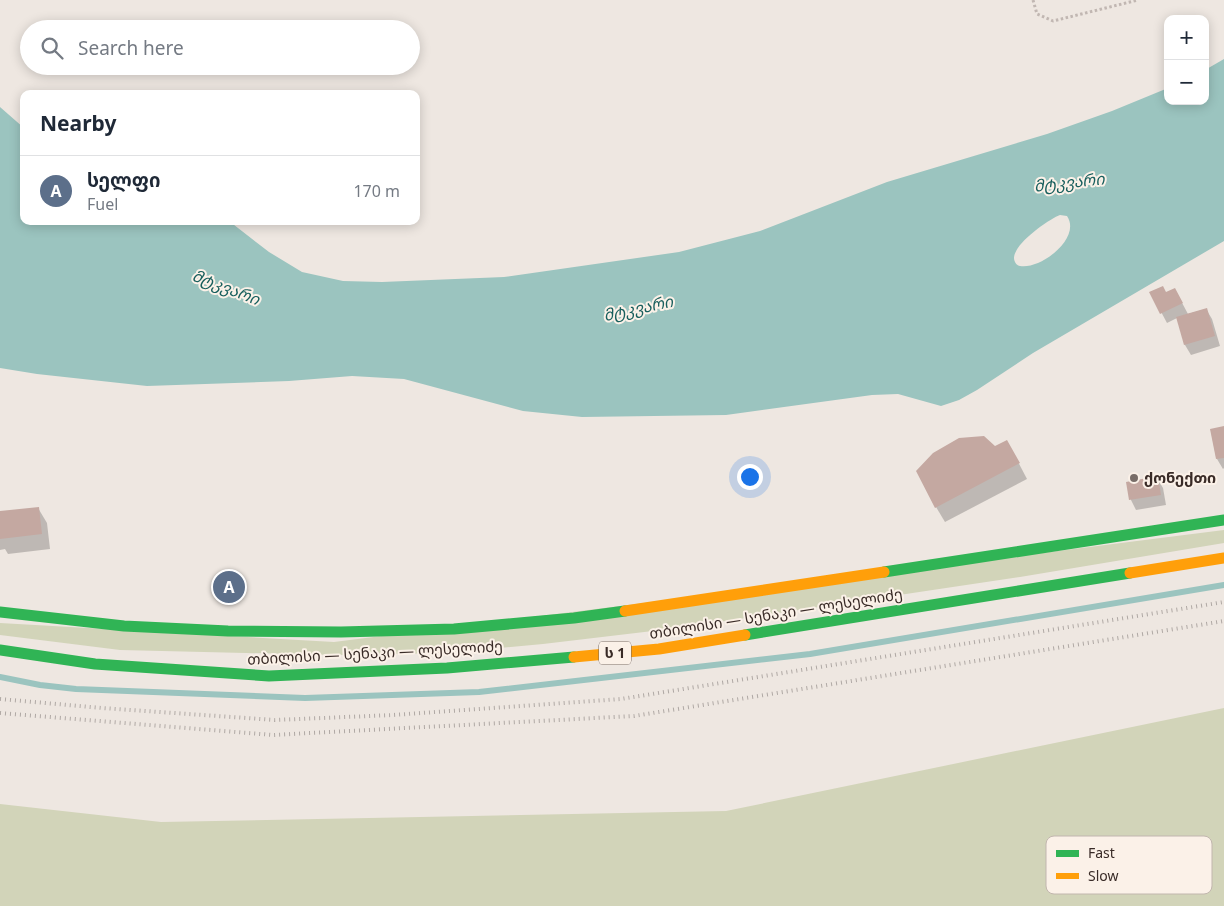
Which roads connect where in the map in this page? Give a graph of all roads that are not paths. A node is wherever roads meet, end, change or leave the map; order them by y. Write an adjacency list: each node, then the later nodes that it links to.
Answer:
1 (1224, 520): 3 (highway, თბილისი — სენაკი — ლესელიძე)
2 (1224, 558): 4 (highway, თბილისი — სენაკი — ლესელიძე / ს 1)
3 (0, 612)
4 (0, 650)

